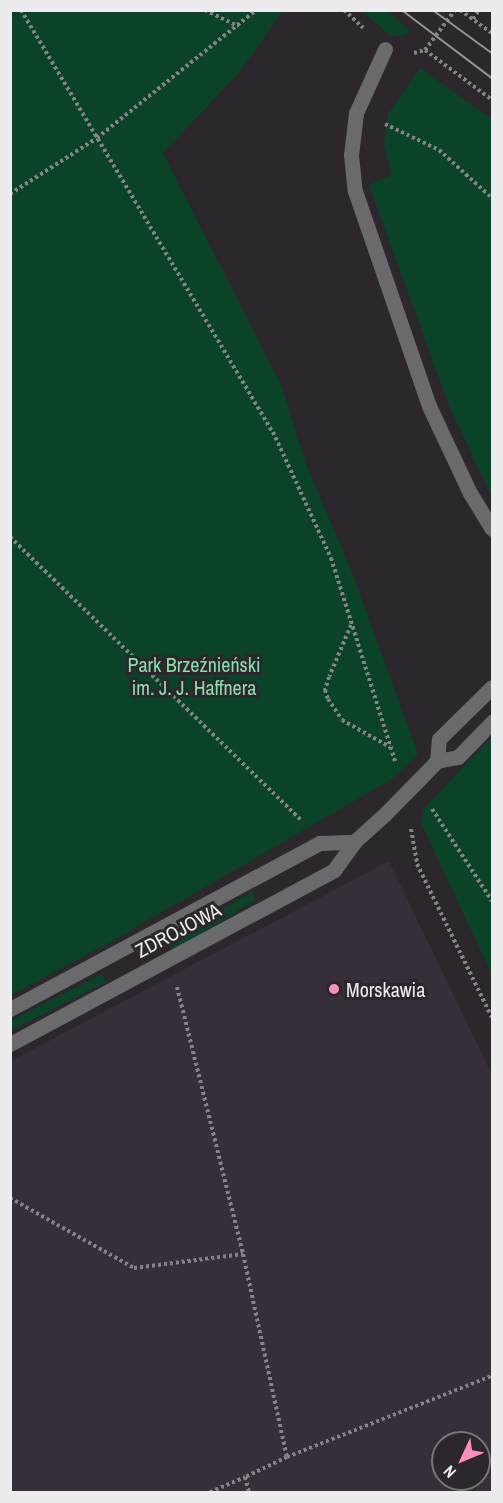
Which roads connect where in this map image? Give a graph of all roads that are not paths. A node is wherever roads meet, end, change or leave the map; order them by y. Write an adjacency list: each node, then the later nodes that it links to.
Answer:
1 (385, 49): 2 (street)
2 (492, 529)
3 (492, 687): 5 (street, ZDROJOWA)
4 (492, 722): 5 (street, ZDROJOWA)
5 (437, 760): 6 (street, ZDROJOWA)
6 (354, 842): 7 (street, ZDROJOWA); 8 (street, ZDROJOWA)
7 (10, 1009)
8 (10, 1044)

